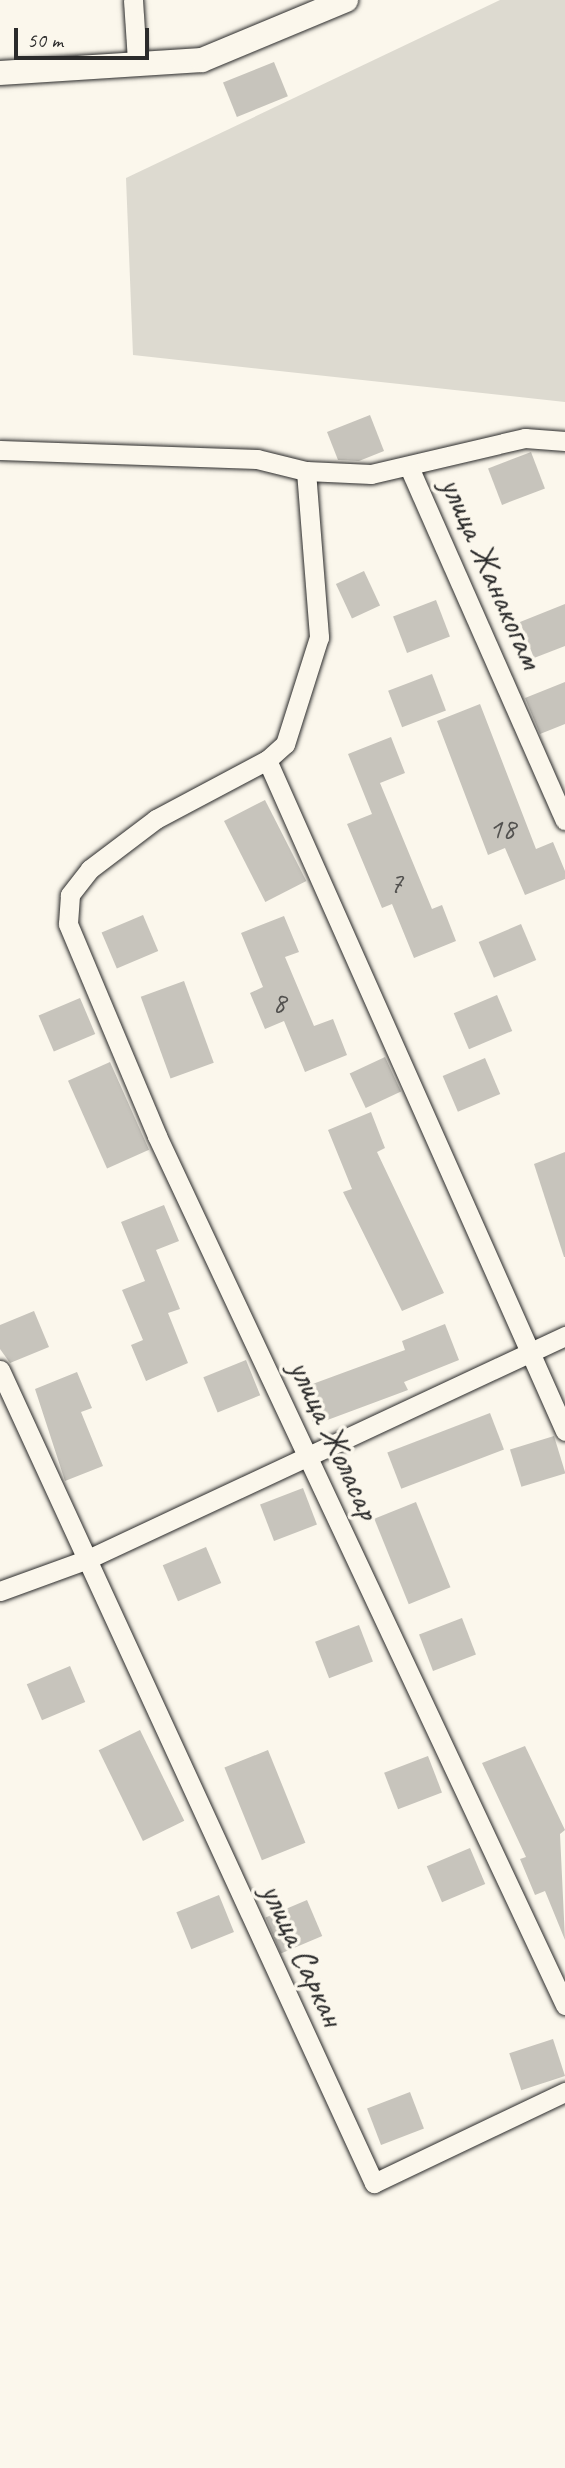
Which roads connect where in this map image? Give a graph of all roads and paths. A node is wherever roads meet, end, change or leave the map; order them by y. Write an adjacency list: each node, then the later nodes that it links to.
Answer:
1 (133, 0): 3 (street)
2 (346, 0): 3 (street)
3 (137, 61): 4 (street)
4 (0, 73)
5 (565, 441): 7 (street)
6 (0, 450): 8 (street)
7 (409, 467): 8 (street); 10 (street, улица Жанакогам)
8 (306, 471): 9 (street)
9 (267, 760): 12 (street); 15 (street, улица Жоласар)
10 (565, 820)
11 (565, 1336): 12 (street)
12 (529, 1354): 14 (street); 15 (street)
13 (0, 1370): 16 (street)
14 (565, 1431)
15 (306, 1454): 16 (street); 18 (street, улица Жоласар)
16 (88, 1559): 17 (street); 19 (street, улица Саркан)
17 (0, 1591)
18 (565, 2005)
19 (565, 2092)

